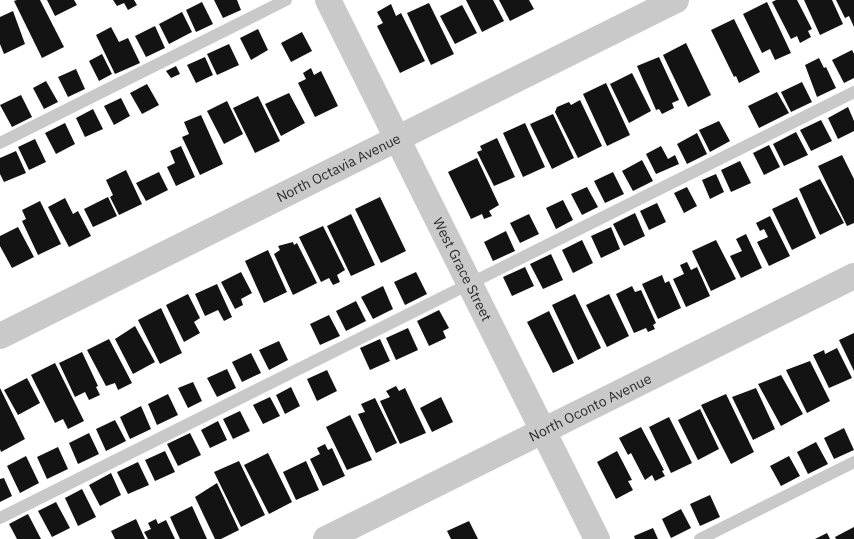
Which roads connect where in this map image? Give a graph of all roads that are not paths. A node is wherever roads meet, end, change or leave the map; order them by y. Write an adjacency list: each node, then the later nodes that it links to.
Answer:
1 (286, 0): 6 (lane)
2 (328, 0): 5 (street, West Grace Street)
3 (676, 0): 5 (street, North Octavia Avenue)
4 (854, 92): 8 (lane)
5 (397, 138): 8 (street, West Grace Street); 9 (street, North Octavia Avenue)
6 (0, 143)
7 (854, 276): 10 (street, North Oconto Avenue)
8 (470, 284): 10 (street, West Grace Street); 12 (lane)
9 (0, 336)
10 (543, 430): 13 (street, North Oconto Avenue); 14 (street, West Grace Street)
11 (854, 462): 15 (lane)
12 (0, 518)
13 (326, 539)
14 (597, 539)
15 (700, 539)

